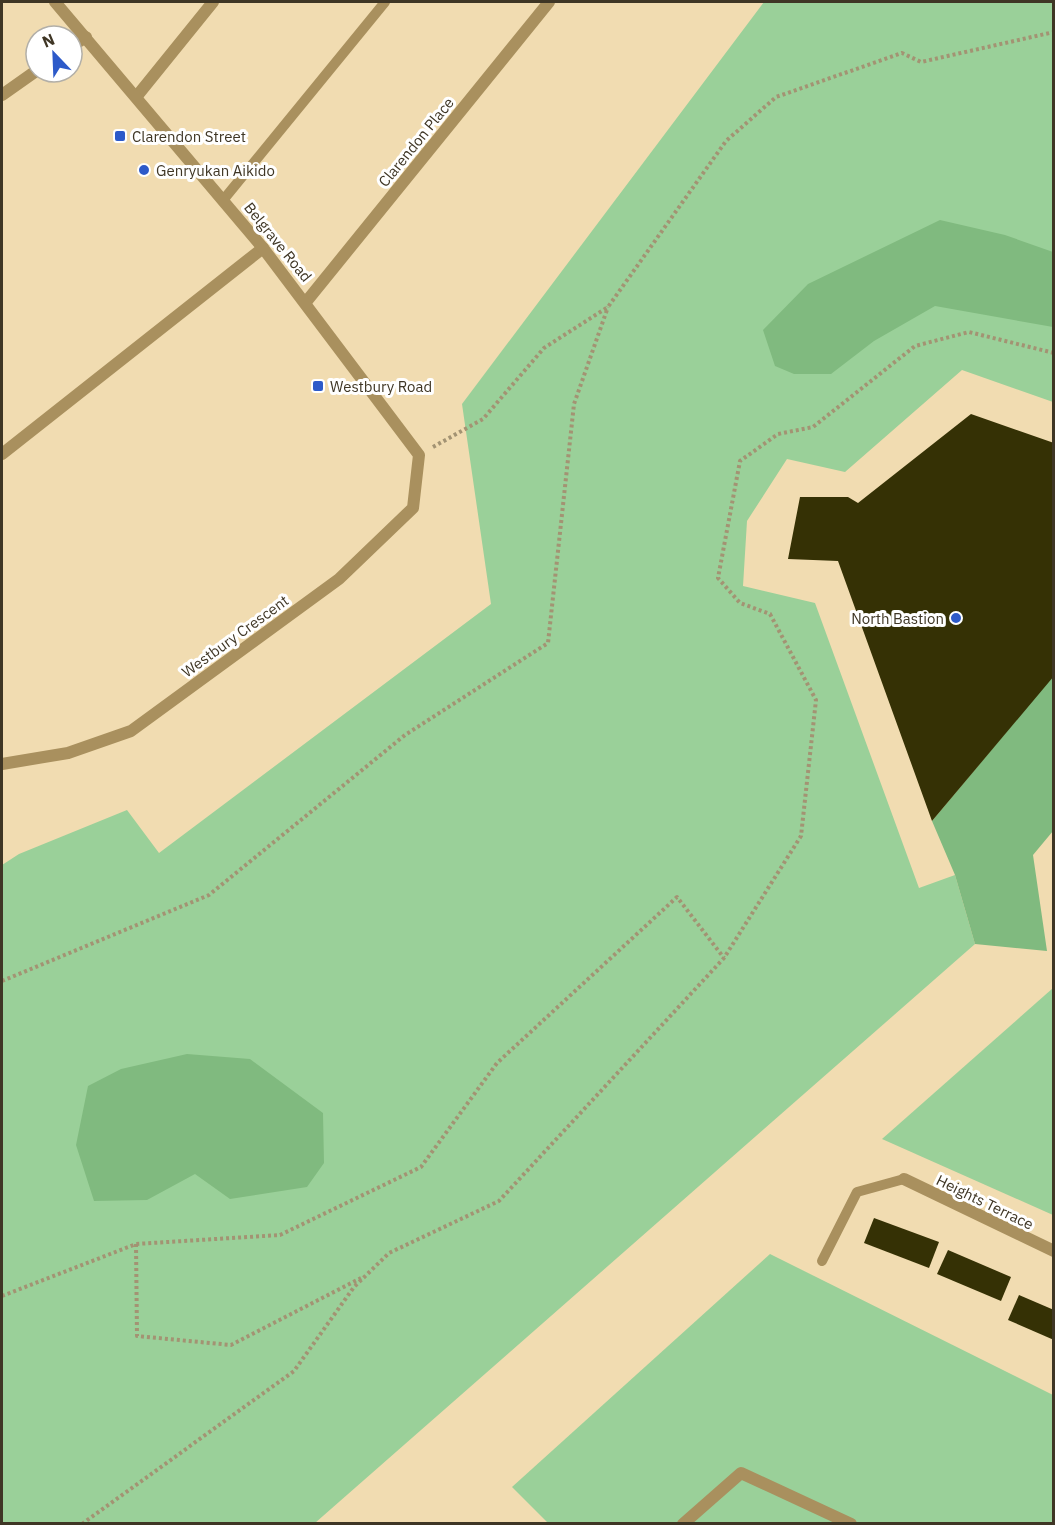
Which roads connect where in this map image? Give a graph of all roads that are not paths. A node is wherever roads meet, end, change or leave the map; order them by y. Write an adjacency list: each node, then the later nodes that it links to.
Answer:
1 (56, 2): 5 (street, Belgrave Road)
2 (213, 2): 8 (street)
3 (385, 2): 9 (lane)
4 (549, 2): 11 (street, Clarendon Place)
5 (86, 37): 8 (street, Belgrave Road)
6 (24, 79): 7 (street)
7 (2, 95)
8 (137, 96): 9 (street, Belgrave Road)
9 (224, 199): 10 (street, Belgrave Road)
10 (263, 248): 11 (street, Belgrave Road); 12 (street)
11 (306, 302): 13 (street, Belgrave Road)
12 (2, 454)
13 (419, 455): 14 (street, Westbury Crescent)
14 (2, 764)
15 (904, 1179): 16 (street, Heights Terrace); 17 (lane)
16 (1053, 1251)
17 (822, 1261)
18 (683, 1524): 19 (street)
19 (851, 1524)

